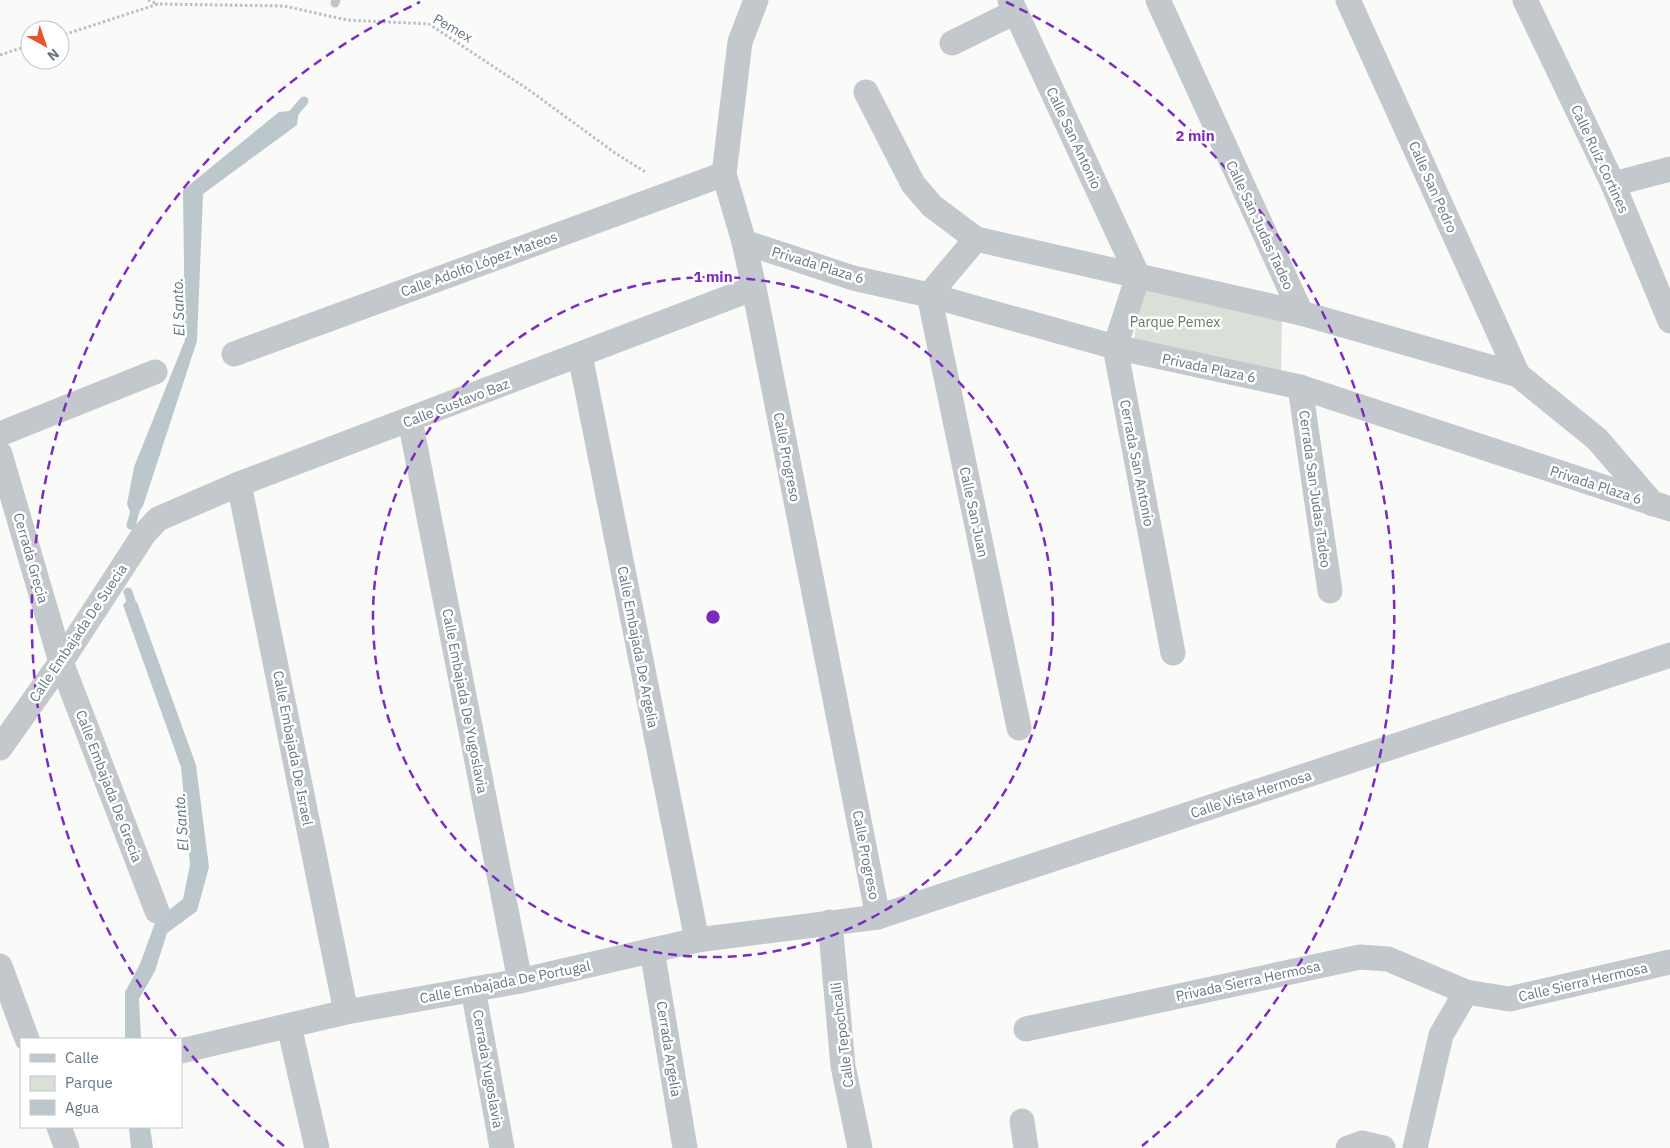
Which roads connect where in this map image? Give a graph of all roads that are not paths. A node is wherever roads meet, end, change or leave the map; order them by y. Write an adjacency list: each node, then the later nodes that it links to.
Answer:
1 (756, 0): 9 (street, Calle Progreso)
2 (1158, 0): 16 (street, Calle San Judas Tadeo)
3 (1348, 0): 22 (street, Calle San Pedro)
4 (1525, 0): 10 (street, Calle Ruíz Cortines)
5 (1012, 6): 6 (street); 13 (street, Calle San Antonio)
6 (952, 43)
7 (866, 92): 11 (street)
8 (1670, 169): 10 (street)
9 (724, 174): 12 (street, Calle Progreso); 19 (street, Calle Adolfo López Mateos)
10 (1613, 184): 17 (street, Calle Ruíz Cortines)
11 (976, 239): 13 (street); 15 (street)
12 (744, 242): 14 (street, Calle Progreso); 15 (street, Privada Plaza 6)
13 (1138, 276): 16 (street); 18 (street, Cerrada San Antonio)
14 (754, 288): 20 (street, Calle Gustavo Baz); 37 (street, Calle Progreso)
15 (929, 295): 18 (street, Privada Plaza 6); 34 (street, Calle San Juan)
16 (1301, 314): 22 (street)
17 (1670, 321)
18 (1115, 347): 23 (street, Privada Plaza 6); 31 (street, Cerrada San Antonio)
19 (234, 354)
20 (580, 355): 24 (street, Calle Gustavo Baz); 39 (street, Calle Embajada De Argelia)
21 (155, 372): 25 (street)
22 (1518, 374): 28 (street)
23 (1300, 387): 28 (street, Privada Plaza 6); 30 (street, Cerrada San Judas Tadeo)
24 (410, 420): 27 (street, Calle Gustavo Baz); 43 (street, Calle Embajada De Yugoslavia)
25 (0, 434)
26 (0, 454): 33 (street, Cerrada Grecia)
27 (239, 484): 29 (street, Calle Gustavo Baz); 46 (street, Calle Embajada De Israel)
28 (1662, 507)
29 (158, 519): 33 (street, Calle Embajada De Suecia)
30 (1330, 591)
31 (1172, 653)
32 (1670, 655): 37 (street, Calle Vista Hermosa)
33 (61, 662): 35 (street, Calle Embajada De Suecia); 36 (street, Calle Embajada De Grecia)
34 (1019, 728)
35 (0, 748)
36 (157, 911)
37 (878, 917): 38 (street, Calle Vista Hermosa)
38 (830, 922): 39 (street, Calle Embajada De Portugal); 57 (street, Calle Tepochcalli)
39 (697, 940): 40 (street, Calle Embajada De Portugal)
40 (652, 950): 43 (street, Calle Embajada De Portugal); 56 (street, Cerrada Argelia)
41 (1670, 962): 45 (street, Calle Sierra Hermosa)
42 (0, 966): 49 (street)
43 (520, 981): 44 (street, Calle Embajada De Portugal)
44 (473, 989): 46 (street, Calle Embajada De Portugal); 55 (street, Cerrada Yugoslavia)
45 (1466, 992): 48 (street, Privada Sierra Hermosa); 61 (street)
46 (346, 1012): 47 (street, Calle Embajada De Portugal)
47 (288, 1026): 50 (street, Calle Embajada De Portugal); 54 (street)
48 (1026, 1029)
49 (27, 1038)
50 (182, 1051)
51 (1022, 1121): 58 (street)
52 (59, 1128): 53 (street)
53 (67, 1148)
54 (317, 1148)
55 (502, 1148)
56 (685, 1148)
57 (860, 1148)
58 (1026, 1148)
59 (1348, 1148): 60 (street)
60 (1383, 1148)
61 (1415, 1148)

